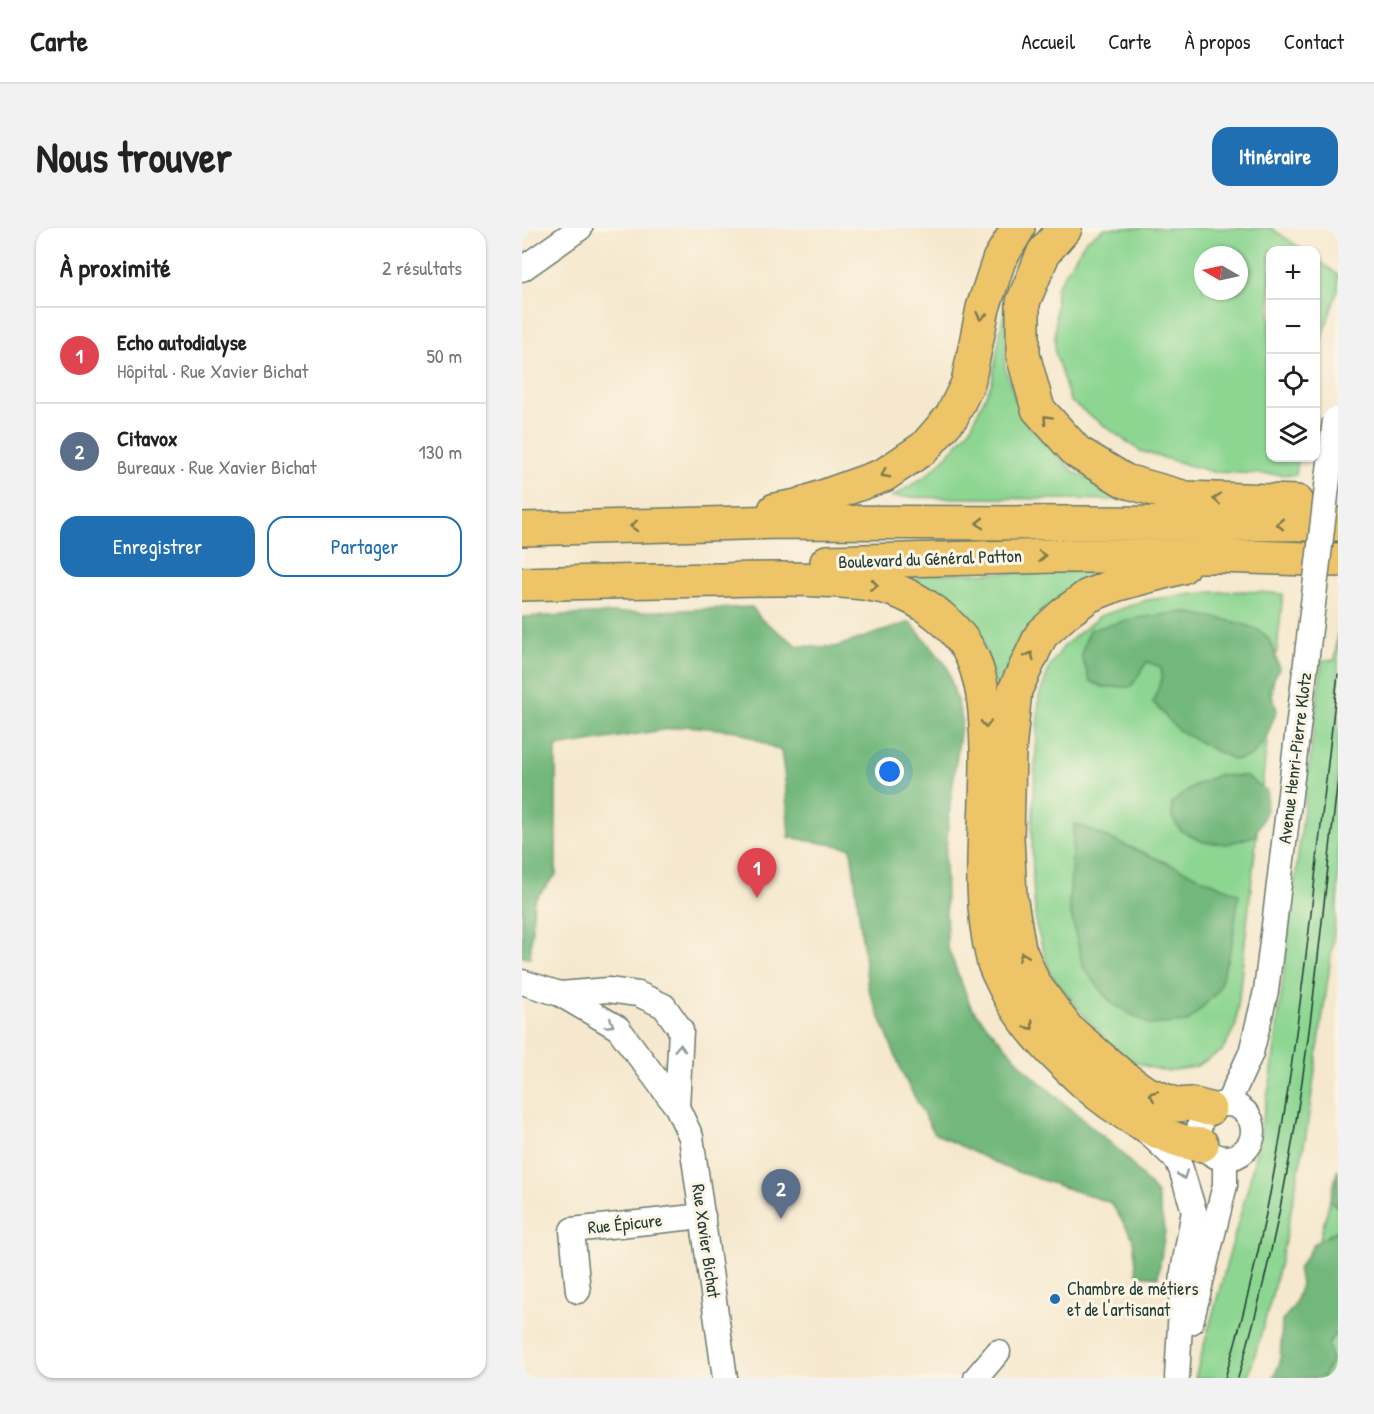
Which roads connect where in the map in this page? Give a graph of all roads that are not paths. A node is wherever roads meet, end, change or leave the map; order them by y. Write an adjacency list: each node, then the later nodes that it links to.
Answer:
1 (580, 228): 4 (street)
2 (1018, 228): 7 (highway, one-way to 7)
3 (1065, 228): 6 (highway, one-way to 3)
4 (522, 269)
5 (1337, 414): 16 (street, Avenue Henri-Pierre Klotz, bridge)
6 (1338, 504)
7 (693, 524): 8 (highway, Boulevard du Général Patton, one-way to 7); 9 (highway, Boulevard du Général Patton, one-way to 9)
8 (1338, 524)
9 (522, 529)
10 (1217, 556): 11 (highway, Boulevard du Général Patton); 12 (highway, Boulevard du Général Patton, one-way to 10); 16 (highway, one-way to 10)
11 (1338, 560)
12 (522, 571)
13 (522, 584): 18 (highway, one-way to 18)
14 (522, 982): 15 (street, Rue Xavier Bichat)
15 (560, 994): 17 (street, Rue Xavier Bichat, one-way to 17); 17 (street, Rue Xavier Bichat, one-way to 15)
16 (1219, 1106): 19 (street, Avenue Henri-Pierre Klotz); 19 (street)
17 (677, 1107): 20 (street, Rue Xavier Bichat)
18 (1130, 1116): 19 (highway); 25 (street, one-way to 25)
19 (1213, 1152): 25 (street, Avenue Henri-Pierre Klotz)
20 (703, 1216): 21 (street, Rue Épicure); 23 (street, Rue Xavier Bichat)
21 (578, 1291)
22 (998, 1352): 24 (street)
23 (725, 1378)
24 (976, 1378)
25 (1177, 1378)

